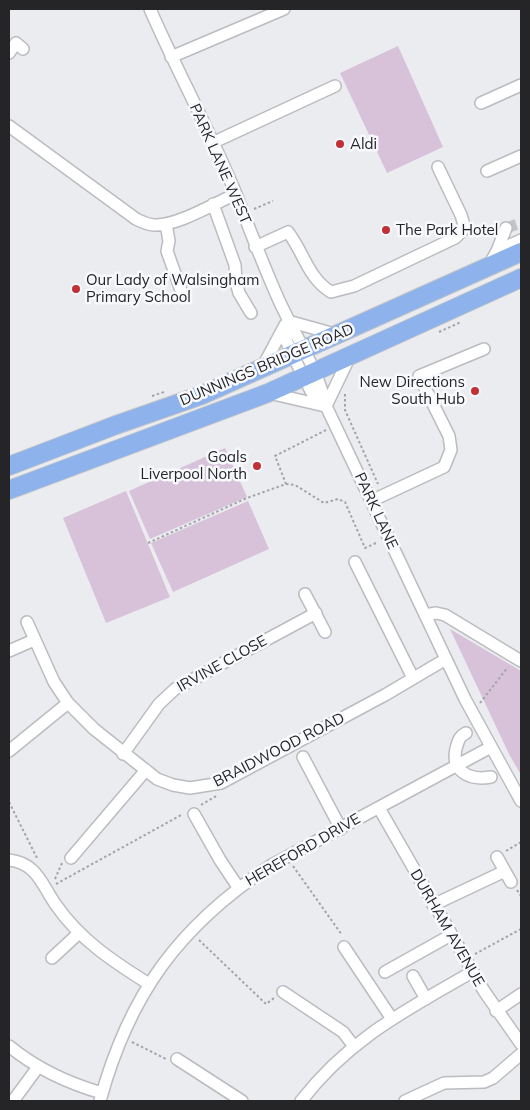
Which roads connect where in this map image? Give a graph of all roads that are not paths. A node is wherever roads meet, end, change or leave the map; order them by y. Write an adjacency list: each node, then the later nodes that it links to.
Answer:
1 (150, 9): 5 (street, PARK LANE WEST)
2 (284, 9): 5 (street)
3 (23, 49): 4 (street)
4 (9, 53)
5 (171, 57): 10 (street, PARK LANE WEST)
6 (521, 85): 8 (street)
7 (335, 86): 10 (street)
8 (481, 102)
9 (9, 126): 16 (street)
10 (212, 143): 14 (street, PARK LANE WEST)
11 (521, 156): 13 (street)
12 (438, 167): 19 (street)
13 (487, 171)
14 (236, 194): 15 (street); 19 (street, PARK LANE WEST)
15 (212, 204): 16 (street); 25 (street)
16 (166, 224): 24 (street)
17 (506, 228): 20 (street)
18 (521, 240): 20 (street)
19 (255, 247): 26 (street, PARK LANE WEST)
20 (497, 251): 22 (street)
21 (521, 252): 22 (highway, DUNNINGS BRIDGE ROAD)
22 (488, 267): 27 (highway, DUNNINGS BRIDGE ROAD)
23 (521, 278): 29 (highway, DUNNINGS BRIDGE ROAD)
24 (183, 296)
25 (250, 313)
26 (288, 321): 27 (street); 30 (street, PARK LANE WEST); 31 (street)
27 (338, 335): 30 (highway, DUNNINGS BRIDGE ROAD)
28 (484, 348): 36 (street)
29 (350, 355): 30 (highway, DUNNINGS BRIDGE ROAD); 33 (street)
30 (304, 363): 31 (highway); 32 (highway, DUNNINGS BRIDGE ROAD); 33 (street, PARK LANE)
31 (262, 368): 34 (highway, DUNNINGS BRIDGE ROAD)
32 (268, 393): 33 (street); 35 (highway, DUNNINGS BRIDGE ROAD)
33 (326, 406): 36 (street, PARK LANE)
34 (9, 466)
35 (9, 490)
36 (371, 501): 40 (street, PARK LANE)
37 (355, 562): 47 (street)
38 (305, 594): 39 (street)
39 (316, 613): 42 (street); 52 (street, IRVINE CLOSE)
40 (425, 615): 45 (street); 46 (street, PARK LANE)
41 (27, 622): 43 (street, BRAIDWOOD ROAD)
42 (325, 632)
43 (34, 640): 44 (street); 48 (street, BRAIDWOOD ROAD)
44 (9, 651)
45 (520, 657)
46 (446, 659): 47 (street, BRAIDWOOD ROAD); 50 (street, PARK LANE)
47 (413, 678): 55 (street, BRAIDWOOD ROAD)
48 (68, 703): 51 (street); 52 (street, BRAIDWOOD ROAD)
49 (466, 733): 54 (street)
50 (491, 746): 54 (street, HEREFORD DRIVE); 57 (street, PARK LANE)
51 (9, 751)
52 (123, 754): 55 (street, BRAIDWOOD ROAD)
53 (303, 757): 60 (street)
54 (456, 766): 56 (street); 58 (street, HEREFORD DRIVE)
55 (146, 770): 62 (street)
56 (491, 777)
57 (521, 801)
58 (379, 808): 60 (street, HEREFORD DRIVE); 67 (street, DURHAM AVENUE)
59 (194, 814): 66 (street)
60 (341, 828): 66 (street, HEREFORD DRIVE)
61 (498, 856): 64 (street)
62 (71, 858)
63 (9, 860): 68 (street)
64 (505, 872): 65 (street); 67 (street)
65 (511, 882)
66 (238, 887): 75 (street, HEREFORD DRIVE)
67 (433, 905): 69 (street, DURHAM AVENUE)
68 (79, 933): 71 (street); 75 (street)
69 (450, 935): 72 (street); 73 (street, DURHAM AVENUE)
70 (344, 947): 80 (street)
71 (52, 958)
72 (385, 972)
73 (472, 972): 78 (street); 79 (street, DURHAM AVENUE)
74 (413, 976): 78 (street)
75 (149, 984): 87 (street, HEREFORD DRIVE)
76 (283, 992): 82 (street)
77 (521, 994): 79 (street)
78 (426, 999): 80 (street)
79 (496, 1011): 81 (street, DURHAM AVENUE)
80 (392, 1019): 82 (street)
81 (521, 1044)
82 (354, 1045): 90 (street)
83 (9, 1046): 86 (street)
84 (521, 1054): 91 (street)
85 (177, 1060): 89 (street)
86 (38, 1067): 87 (street); 88 (street)
87 (101, 1097)
88 (13, 1101)
89 (242, 1101)
90 (301, 1101)
91 (405, 1101)

